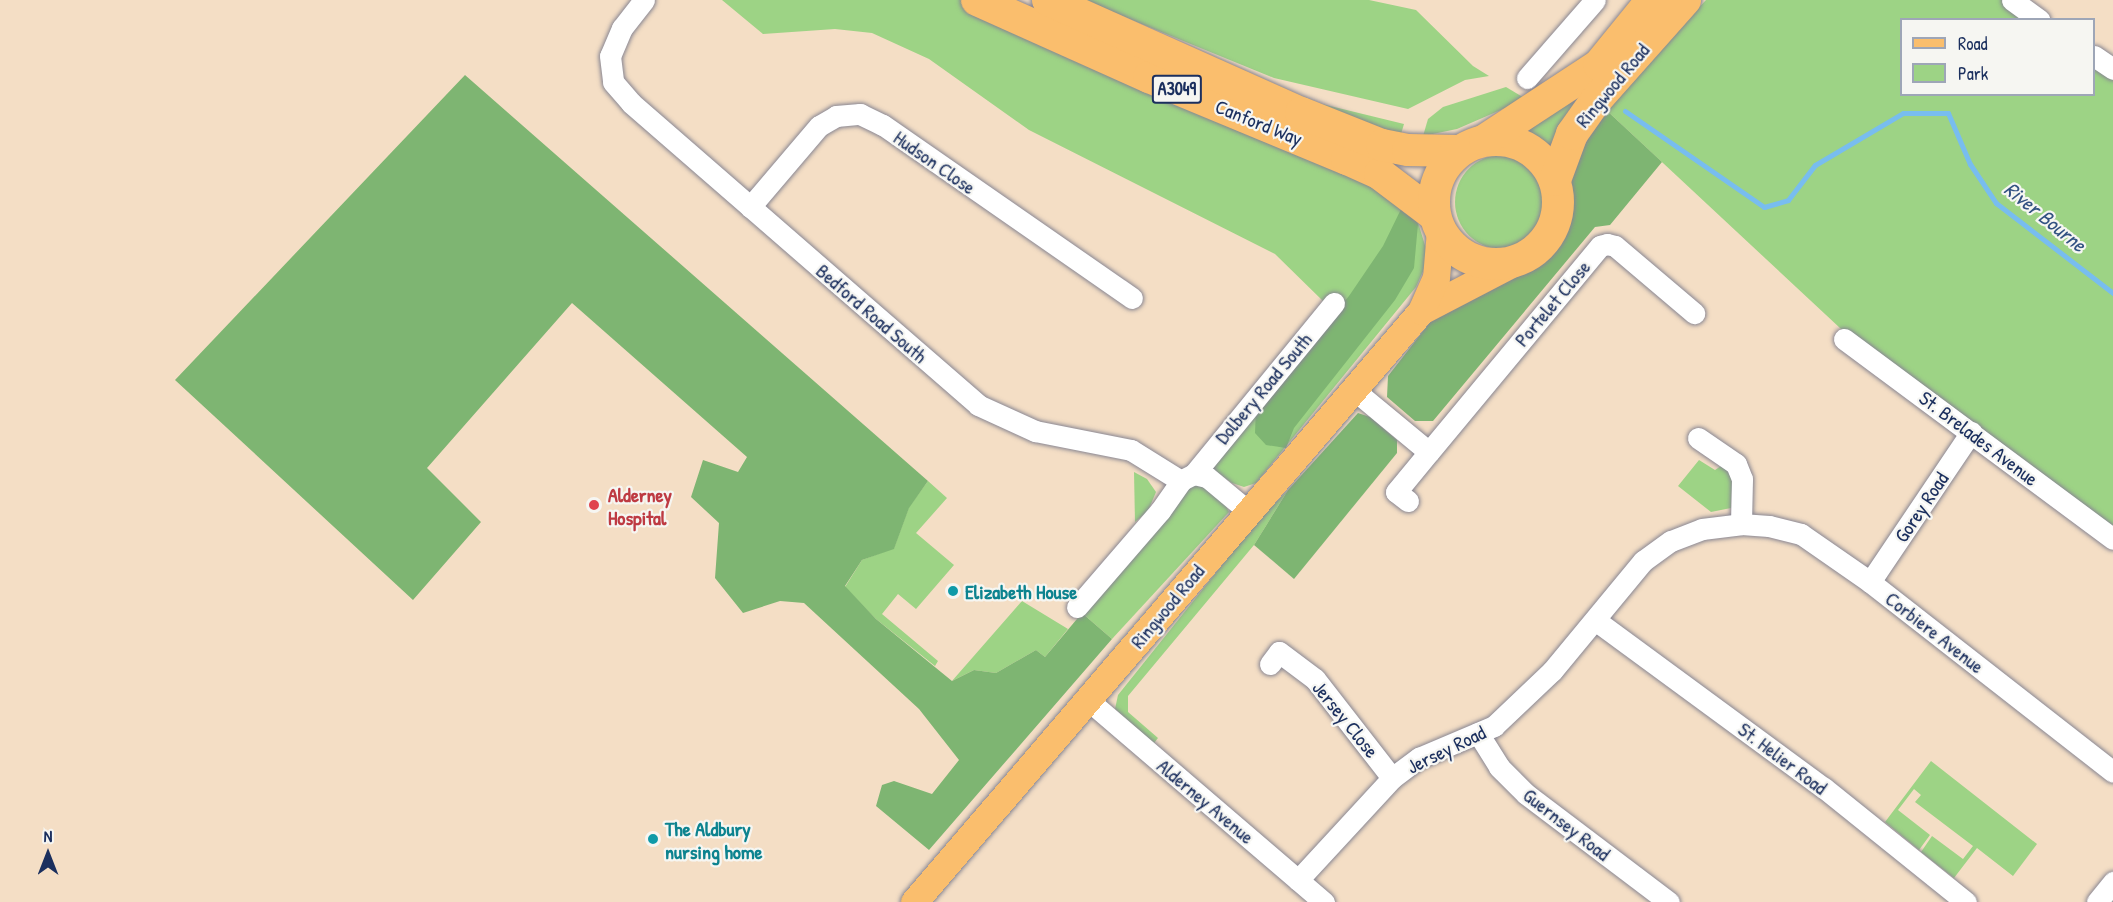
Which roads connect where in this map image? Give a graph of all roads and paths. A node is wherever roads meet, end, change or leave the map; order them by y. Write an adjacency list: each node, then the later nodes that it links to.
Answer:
1 (644, 0): 14 (street, Bedford Road South)
2 (977, 0): 15 (highway, Canford Way / A3049)
3 (1048, 0): 12 (highway, Canford Way / A3049)
4 (1595, 0): 11 (street)
5 (1652, 0): 12 (highway, Ringwood Road)
6 (1685, 0): 13 (highway, Ringwood Road)
7 (2012, 0): 8 (street)
8 (2037, 18)
9 (2095, 57): 10 (street)
10 (2113, 69)
11 (1527, 78)
12 (1472, 146): 13 (highway, A3049); 15 (highway)
13 (1555, 180): 16 (highway)
14 (750, 207): 17 (street, Hudson Close); 26 (street, Bedford Road South)
15 (1437, 222): 16 (highway, A3049); 19 (main road, Ringwood Road)
16 (1515, 262): 19 (main road, Ringwood Road)
17 (1132, 299)
18 (1334, 303): 26 (street, Dolbery Road South)
19 (1421, 311): 22 (main road, Ringwood Road)
20 (1694, 313): 25 (street, Portelet Close)
21 (1844, 339): 23 (street, St. Brelades Avenue)
22 (1354, 390): 25 (street); 28 (main road, Ringwood Road)
23 (1971, 432): 30 (street, St. Brelades Avenue); 31 (street, Gorey Road)
24 (1698, 438): 29 (street)
25 (1429, 452): 27 (street, Portelet Close)
26 (1187, 478): 28 (street, Bedford Road South); 32 (street, Dolbery Road South)
27 (1402, 496)
28 (1248, 511): 35 (main road, Ringwood Road)
29 (1741, 524): 31 (street, Corbiere Avenue); 33 (street, Corbiere Avenue)
30 (2113, 539)
31 (1870, 582): 37 (street, Corbiere Avenue)
32 (1077, 607)
33 (1595, 620): 36 (street, Jersey Road); 44 (street, St. Helier Road)
34 (1270, 664): 38 (street, Jersey Close)
35 (1088, 700): 39 (street, Alderney Avenue); 41 (main road, Ringwood Road)
36 (1478, 733): 38 (street, Jersey Road); 43 (street, Guernsey Road)
37 (2113, 772)
38 (1392, 778): 39 (street, Jersey Road)
39 (1298, 880): 42 (street, Alderney Avenue)
40 (2113, 882): 45 (street)
41 (914, 902)
42 (1324, 902)
43 (1669, 902)
44 (1966, 902)
45 (2097, 902)

